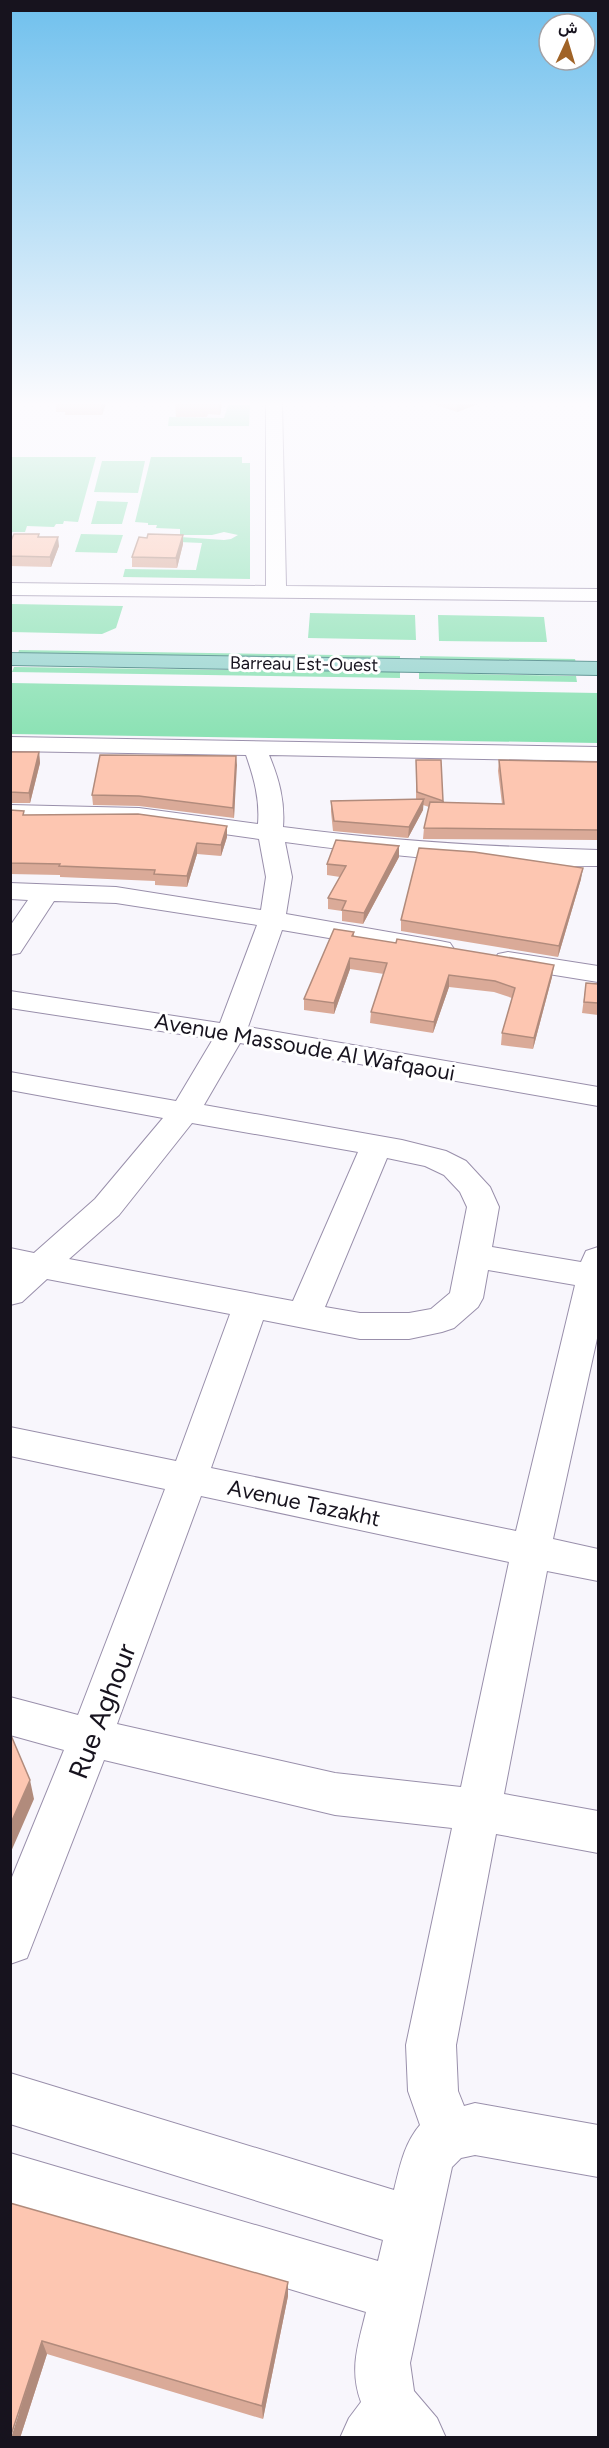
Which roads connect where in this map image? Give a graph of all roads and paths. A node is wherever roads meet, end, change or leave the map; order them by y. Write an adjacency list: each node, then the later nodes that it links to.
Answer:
1 (275, 518): 3 (street)
2 (10, 589): 3 (street)
3 (276, 592): 4 (street)
4 (598, 594)
5 (10, 659): 6 (main road, Barreau Est-Ouest)
6 (598, 669)
7 (10, 678): 8 (main road, Barreau Est-Ouest)
8 (598, 687)
9 (10, 744): 10 (street)
10 (255, 749): 11 (street); 13 (street)
11 (598, 754)
12 (10, 812): 13 (street)
13 (270, 832): 14 (street); 17 (street)
14 (598, 858)
15 (10, 891): 16 (street)
16 (47, 891): 17 (street); 18 (street)
17 (272, 921): 19 (street); 21 (street)
18 (10, 947)
19 (598, 974)
20 (10, 999): 21 (street, Avenue Massoude Al Wafqaoui)
21 (231, 1033): 23 (street, Avenue Massoude Al Wafqaoui); 24 (street)
22 (10, 1081): 24 (street)
23 (598, 1097)
24 (184, 1112): 25 (street); 27 (street)
25 (376, 1146): 26 (street); 31 (street)
26 (473, 1256): 28 (street); 31 (street)
27 (26, 1263): 29 (street); 30 (street)
28 (597, 1267): 34 (street)
29 (10, 1293)
30 (250, 1306): 31 (street); 33 (street, Rue Aghour)
31 (304, 1315)
32 (10, 1441): 33 (street, Avenue Tazakht)
33 (189, 1479): 34 (street, Avenue Tazakht); 37 (street, Rue Aghour)
34 (531, 1551): 35 (street, Avenue Tazakht); 38 (street)
35 (598, 1565)
36 (10, 1716): 37 (street)
37 (93, 1738): 38 (street); 40 (street, Rue Aghour)
38 (480, 1810): 39 (street); 42 (street)
39 (598, 1832)
40 (10, 1941)
41 (10, 2098): 45 (street)
42 (449, 2135): 43 (street); 45 (street)
43 (598, 2151)
44 (10, 2179): 46 (street)
45 (412, 2222): 46 (street)
46 (397, 2294): 47 (street)
47 (393, 2428)

